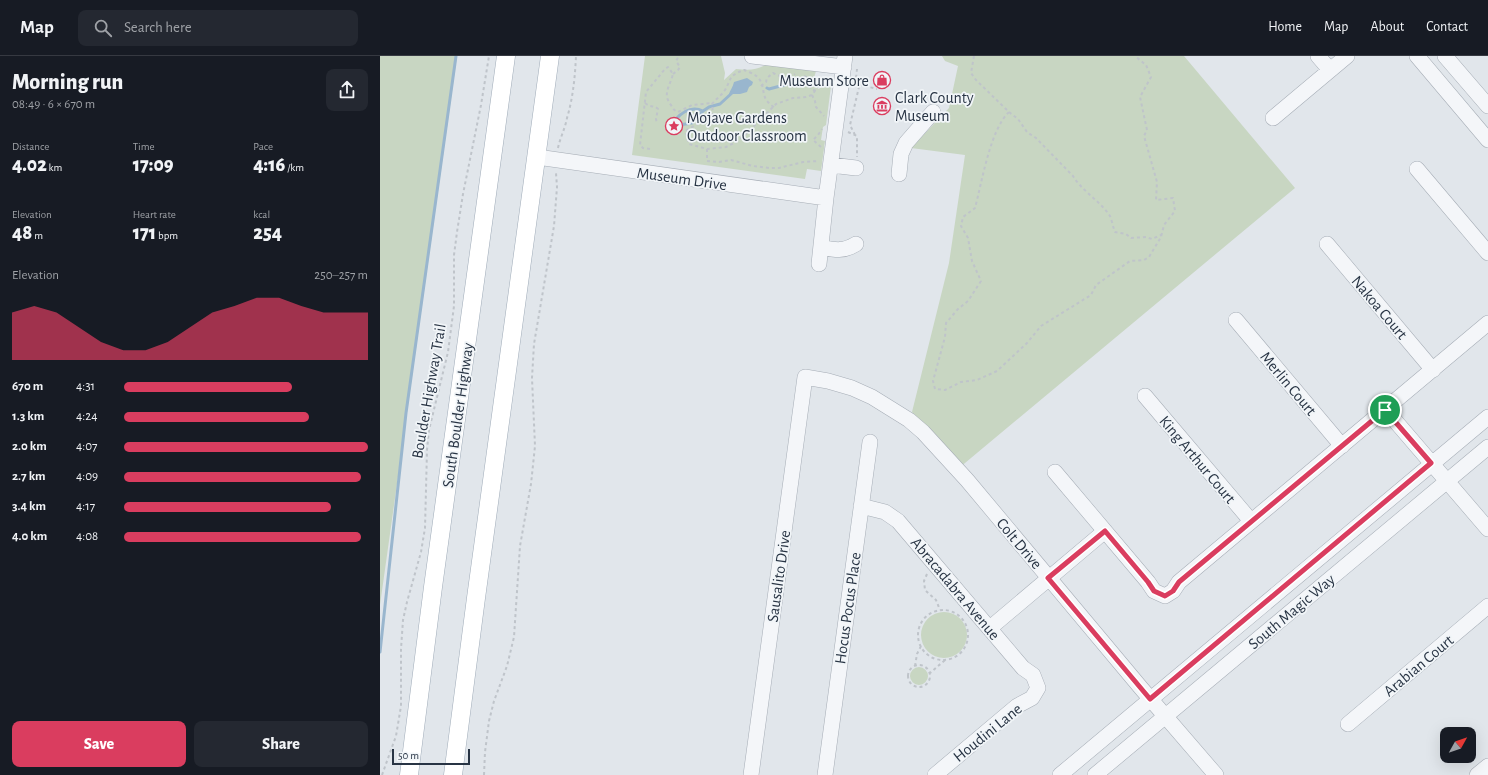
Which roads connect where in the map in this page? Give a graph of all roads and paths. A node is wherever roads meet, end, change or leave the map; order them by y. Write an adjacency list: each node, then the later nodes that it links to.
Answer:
1 (489, 56): 86 (path, Boulder Highway Trail)
2 (506, 56): 87 (main road, South Boulder Highway)
3 (550, 56): 40 (main road)
4 (576, 56): 41 (path)
5 (679, 56): 17 (path)
6 (752, 56): 13 (street)
7 (974, 56): 30 (path)
8 (1135, 56): 47 (path)
9 (1318, 56): 16 (street)
10 (1347, 56): 16 (street)
11 (1417, 56): 36 (street)
12 (1446, 56): 27 (street)
13 (775, 57): 15 (street)
14 (849, 62): 15 (street); 20 (path); 34 (street)
15 (803, 66): 21 (path); 23 (path)
16 (1330, 70): 32 (street)
17 (673, 74): 25 (path); 26 (path)
18 (827, 78): 23 (path)
19 (848, 82): 20 (path)
20 (857, 84): 22 (path); 35 (path)
21 (761, 86): 26 (path); 28 (path)
22 (877, 88)
23 (816, 91): 24 (path)
24 (812, 96): 28 (path); 31 (path)
25 (645, 103): 33 (path); 37 (path)
26 (712, 104): 38 (path)
27 (1488, 106)
28 (774, 107): 38 (path)
29 (933, 112): 45 (street)
30 (1009, 112): 47 (path); 47 (path)
31 (826, 118)
32 (1272, 118)
33 (657, 124)
34 (829, 129): 35 (path); 39 (path); 42 (street)
35 (855, 135): 43 (path)
36 (1488, 140)
37 (650, 149)
38 (707, 149): 42 (path)
39 (821, 152)
40 (537, 158): 41 (street, Museum Drive); 88 (main road)
41 (557, 160): 46 (street, Museum Drive); 89 (path)
42 (825, 162): 43 (street); 46 (street)
43 (856, 168)
44 (1417, 169): 51 (street)
45 (899, 174)
46 (826, 198): 50 (street)
47 (1162, 235)
48 (856, 244): 50 (street)
49 (1327, 244): 55 (street, Nakoa Court)
50 (821, 247): 52 (street)
51 (1488, 253)
52 (820, 264)
53 (1236, 320): 61 (street, Merlin Court)
54 (1488, 323): 55 (street)
55 (1433, 370): 58 (street)
56 (805, 377): 71 (street, Colt Drive); 90 (street, Sausalito Drive)
57 (1146, 396): 67 (street, King Arthur Court)
58 (1385, 410): 61 (street); 63 (street)
59 (1488, 417): 63 (street, South Magic Way)
60 (870, 442): 66 (street, Hocus Pocus Place)
61 (1342, 446): 67 (street)
62 (1488, 446): 65 (street, South Magic Way)
63 (1431, 463): 65 (street); 82 (street, South Magic Way)
64 (1055, 472): 69 (street)
65 (1446, 481): 68 (street); 83 (street, South Magic Way)
66 (861, 506): 74 (street, Abracadabra Avenue); 91 (street, Hocus Pocus Place)
67 (1251, 521): 69 (street)
68 (1488, 529)
69 (1105, 531): 71 (street)
70 (929, 572): 73 (path)
71 (1048, 578): 74 (street); 82 (street, Colt Drive)
72 (1488, 606): 84 (street, Arabian Court)
73 (940, 610): 76 (path); 77 (path)
74 (990, 628): 81 (street, Abracadabra Avenue)
75 (972, 630): 76 (path)
76 (968, 633): 78 (path)
77 (921, 646): 78 (path); 79 (path)
78 (945, 660): 80 (path)
79 (915, 666): 80 (path); 80 (path)
80 (929, 674)
81 (1038, 688): 92 (street, Houdini Lane)
82 (1150, 699): 83 (street, Colt Drive); 93 (street, South Magic Way)
83 (1165, 716): 94 (street, South Magic Way); 95 (street, Colt Drive)
84 (1348, 724)
85 (1488, 766): 96 (street)
86 (382, 775)
87 (409, 775)
88 (453, 775)
89 (484, 775)
90 (751, 775)
91 (825, 775)
92 (935, 775)
93 (1060, 775)
94 (1095, 775)
95 (1216, 775)
96 (1477, 775)

